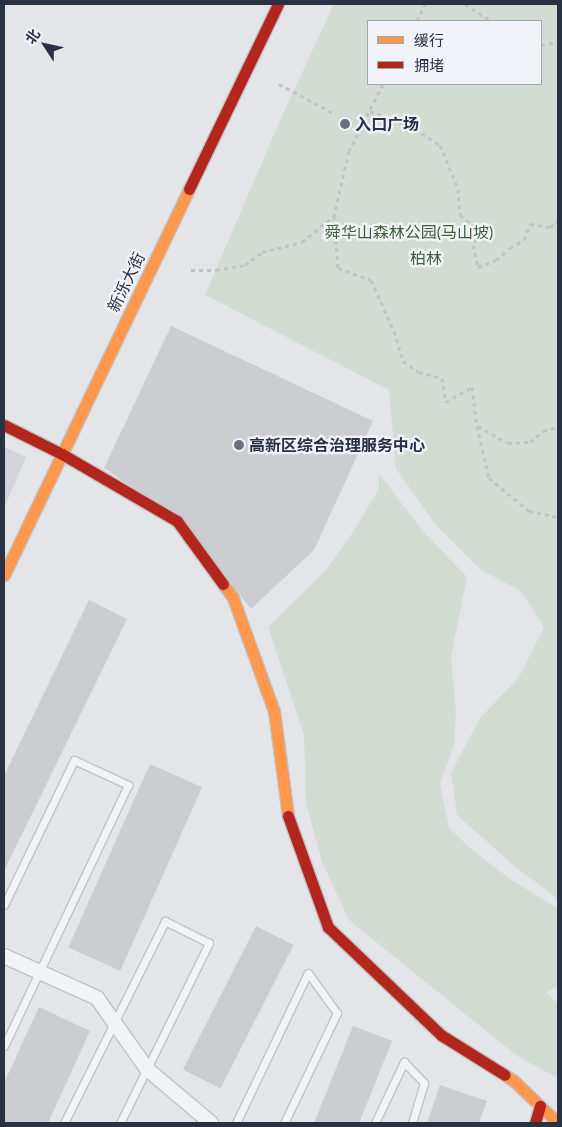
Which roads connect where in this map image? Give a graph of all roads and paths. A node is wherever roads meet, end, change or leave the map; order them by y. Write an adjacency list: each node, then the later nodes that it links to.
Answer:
1 (278, 4): 18 (street, 新泺大街)
2 (425, 4): 4 (path)
3 (465, 4): 5 (path)
4 (417, 20)
5 (489, 20)
6 (558, 42): 7 (path)
7 (542, 45)
8 (279, 84): 11 (path)
9 (383, 85): 10 (path)
10 (370, 111): 12 (path); 13 (path)
11 (333, 113)
12 (334, 216): 14 (path); 16 (path)
13 (558, 221)
14 (191, 270)
15 (4, 425): 18 (street)
16 (477, 426): 17 (path); 19 (path)
17 (558, 427)
18 (62, 454): 20 (street, 新泺大街); 27 (street)
19 (558, 517)
20 (4, 575)
21 (4, 905): 23 (lane)
22 (4, 956): 23 (street)
23 (39, 972): 24 (street); 25 (lane)
24 (114, 1022): 26 (street); 26 (lane); 28 (lane)
25 (4, 1046)
26 (147, 1069): 29 (lane); 30 (street)
27 (540, 1106): 35 (street); 36 (street)
28 (64, 1123)
29 (120, 1123)
30 (211, 1123)
31 (236, 1123): 32 (lane)
32 (284, 1123)
33 (375, 1123): 34 (lane)
34 (412, 1123)
35 (535, 1123)
36 (558, 1123)

